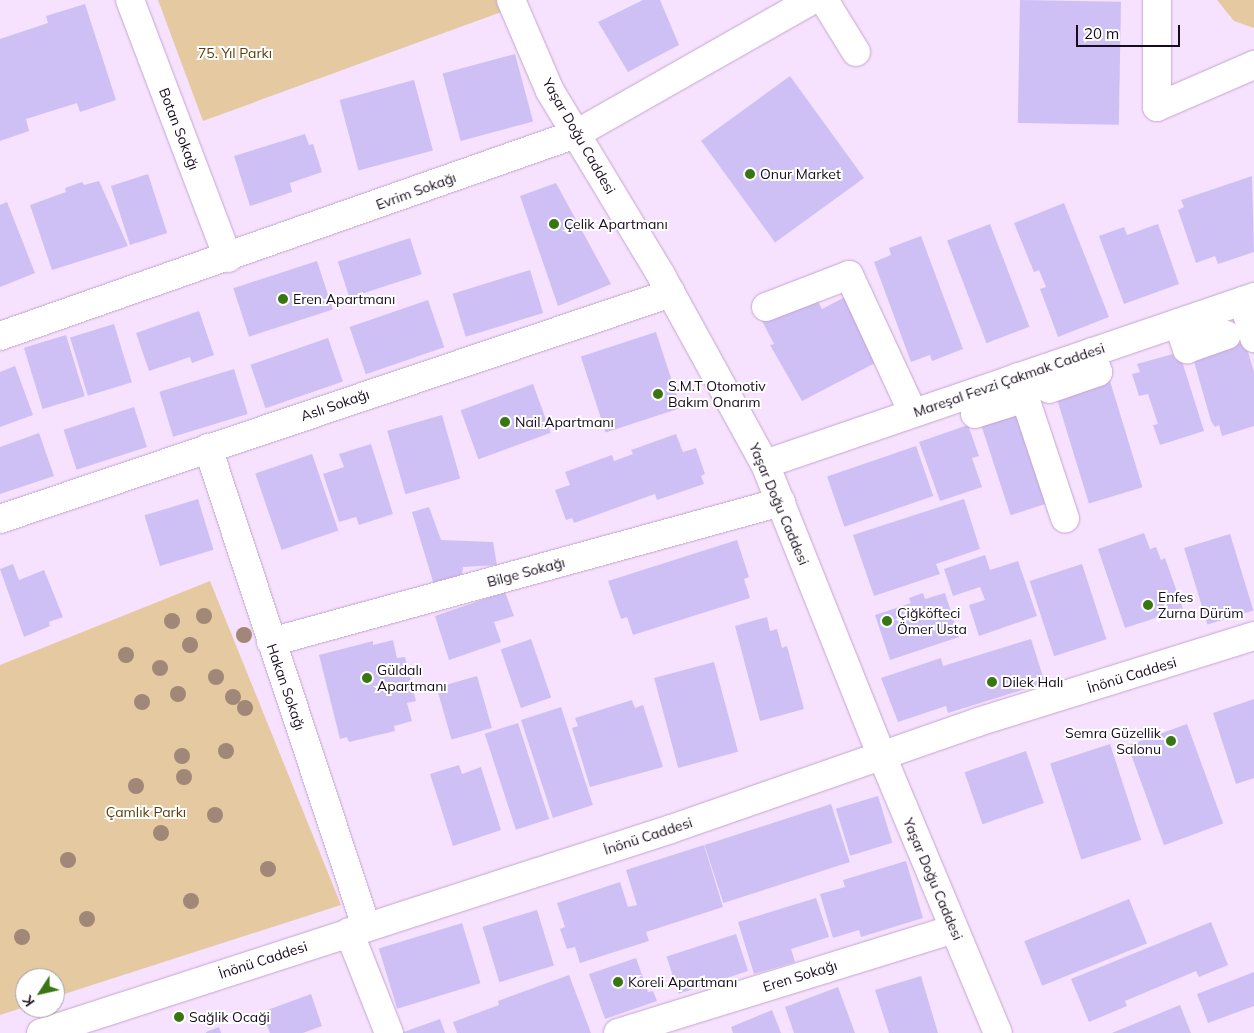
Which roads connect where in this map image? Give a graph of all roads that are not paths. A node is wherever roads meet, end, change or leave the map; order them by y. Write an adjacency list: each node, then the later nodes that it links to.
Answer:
1 (130, 0): 9 (street, Botan Sokağı)
2 (511, 0): 8 (street, Yaşar Doğu Caddesi)
3 (812, 0): 8 (street, Evrim Sokağı)
4 (824, 0): 6 (street)
5 (1158, 0): 7 (street)
6 (856, 52)
7 (1254, 65)
8 (576, 134): 9 (street, Evrim Sokağı); 10 (street, Yaşar Doğu Caddesi)
9 (228, 258): 15 (street, Evrim Sokağı)
10 (671, 293): 20 (street, Aslı Sokağı); 21 (street, Yaşar Doğu Caddesi)
11 (1248, 299): 13 (street, Mareşal Fevzi Çakmak Caddesi); 16 (street)
12 (766, 307): 18 (street)
13 (1178, 323): 14 (street); 17 (street, Mareşal Fevzi Çakmak Caddesi)
14 (1227, 335)
15 (0, 336)
16 (1254, 338)
17 (1030, 388): 18 (street, Mareşal Fevzi Çakmak Caddesi); 19 (street); 23 (street)
18 (914, 413): 21 (street, Mareşal Fevzi Çakmak Caddesi)
19 (975, 414)
20 (208, 448): 24 (street, Aslı Sokağı); 26 (street, Hakan Sokağı)
21 (765, 464): 22 (street, Yaşar Doğu Caddesi)
22 (781, 502): 26 (street, Bilge Sokağı); 27 (street, Yaşar Doğu Caddesi)
23 (1065, 518)
24 (0, 519)
25 (1254, 636): 27 (street, İnönü Caddesi)
26 (271, 642): 29 (street, Hakan Sokağı)
27 (882, 756): 28 (street, Yaşar Doğu Caddesi); 29 (street, İnönü Caddesi)
28 (953, 928): 32 (street, Eren Sokağı); 33 (street, Yaşar Doğu Caddesi)
29 (358, 929): 30 (street, İnönü Caddesi); 31 (street, Hakan Sokağı)
30 (41, 1033)
31 (389, 1033)
32 (618, 1033)
33 (998, 1033)

